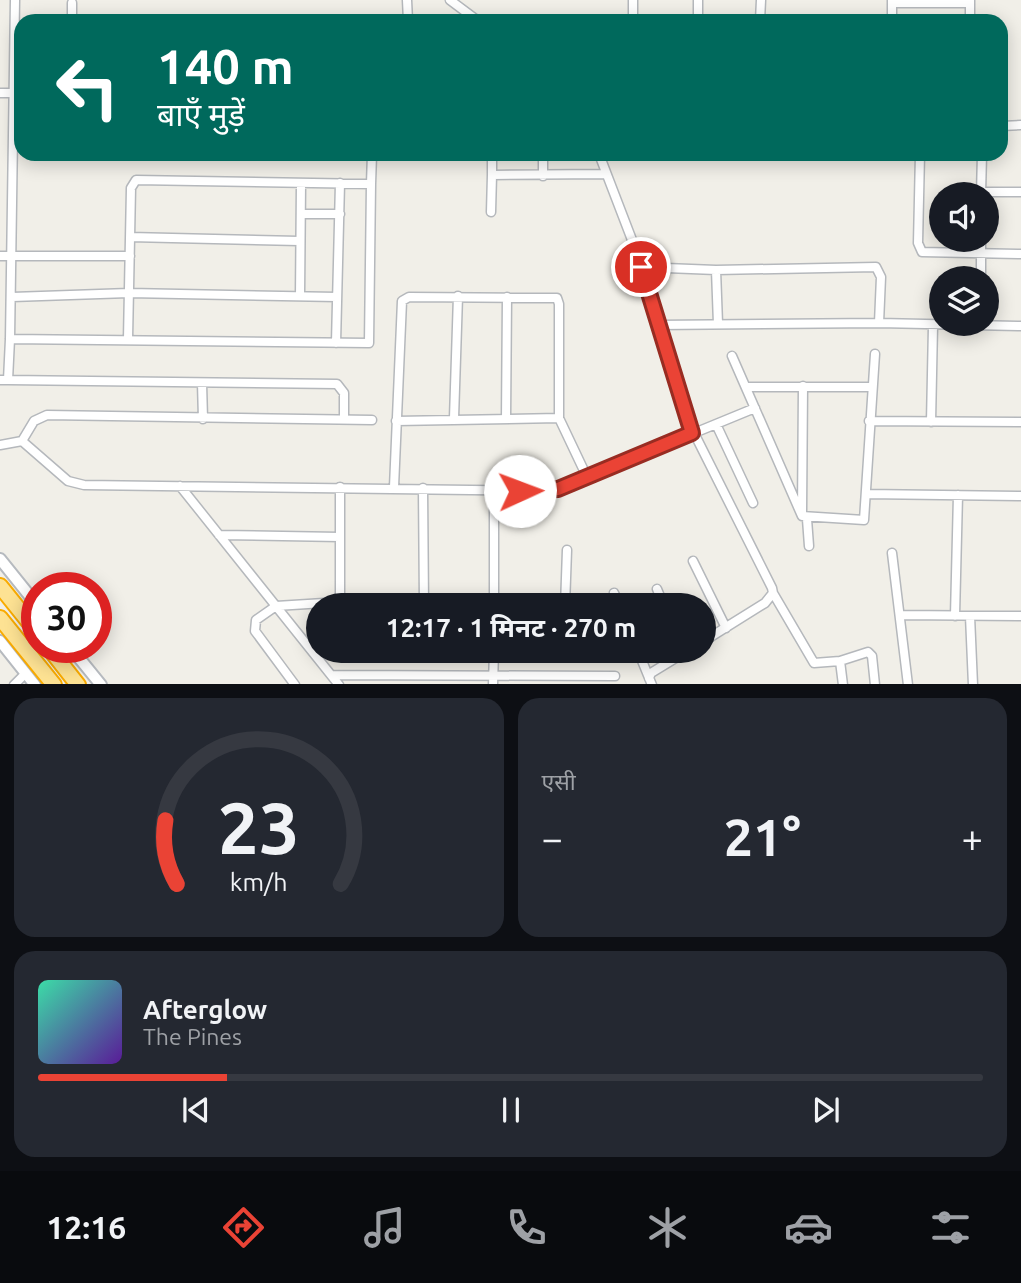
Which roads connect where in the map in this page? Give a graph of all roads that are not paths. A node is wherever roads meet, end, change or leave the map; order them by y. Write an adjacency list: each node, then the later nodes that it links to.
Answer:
1 (450, 0): 7 (street)
2 (939, 1): 3 (street); 4 (street)
3 (970, 1)
4 (892, 2)
5 (72, 3): 6 (street)
6 (72, 14)
7 (469, 14)
8 (15, 161): 32 (street)
9 (372, 161): 21 (street)
10 (492, 161): 16 (street)
11 (542, 161): 17 (street)
12 (601, 161): 15 (street)
13 (920, 161): 29 (street)
14 (982, 161): 18 (street)
15 (606, 174): 17 (street); 35 (street)
16 (492, 175): 17 (street); 24 (street)
17 (543, 176)
18 (981, 182)
19 (340, 183): 20 (street); 21 (street); 26 (street)
20 (301, 184): 25 (street); 27 (street)
21 (371, 184): 52 (street)
22 (1021, 192): 23 (street)
23 (999, 193)
24 (491, 212)
25 (301, 214): 26 (street); 28 (street)
26 (340, 214): 41 (street)
27 (130, 237): 28 (street); 33 (street)
28 (299, 241): 38 (street)
29 (981, 254): 30 (street); 34 (street)
30 (1021, 254)
31 (0, 256): 32 (street)
32 (12, 256): 33 (street); 40 (street)
33 (130, 256): 37 (street)
34 (981, 266)
35 (641, 267): 36 (street); 45 (street)
36 (716, 270): 43 (street); 44 (street)
37 (129, 293): 38 (street); 40 (street); 51 (street)
38 (300, 296): 41 (street)
39 (458, 296): 42 (street); 61 (street); 67 (street)
40 (12, 297): 50 (street)
41 (337, 297): 52 (street)
42 (507, 297): 62 (street); 65 (street)
43 (879, 323): 44 (street); 47 (street)
44 (718, 324): 45 (street)
45 (657, 325): 72 (street)
46 (999, 325): 48 (street)
47 (929, 326)
48 (1021, 326)
49 (933, 336): 69 (street)
50 (10, 339): 51 (street); 55 (street)
51 (128, 340): 52 (street)
52 (336, 343)
53 (874, 354): 59 (street)
54 (732, 356): 58 (street)
55 (4, 380): 56 (street)
56 (202, 383): 63 (street); 64 (street)
57 (803, 386): 58 (street); 59 (street); 85 (street)
58 (746, 387): 60 (street)
59 (871, 387): 68 (street)
60 (755, 408): 71 (street); 85 (street)
61 (454, 418): 65 (street); 67 (street)
62 (559, 418): 65 (street); 75 (street)
63 (203, 419): 64 (street); 73 (street)
64 (344, 419): 66 (street)
65 (506, 419)
66 (372, 420)
67 (396, 421): 78 (street)
68 (869, 421): 69 (street); 81 (street)
69 (931, 422): 70 (street)
70 (1021, 422)
71 (716, 424): 72 (street); 84 (street)
72 (692, 433): 75 (street); 101 (street)
73 (22, 441): 74 (street); 76 (street)
74 (0, 445)
75 (587, 477): 80 (street)
76 (180, 486): 77 (street); 86 (street)
77 (340, 487): 78 (street); 87 (street)
78 (394, 487): 79 (street)
79 (423, 488): 80 (street); 97 (street)
80 (494, 491): 98 (street)
81 (866, 494): 82 (street); 85 (street)
82 (958, 495): 83 (street); 106 (street)
83 (1021, 496)
84 (753, 503)
85 (804, 518): 88 (street)
86 (219, 535): 87 (street); 103 (street)
87 (340, 537): 96 (street)
88 (809, 546)
89 (567, 550): 99 (street)
90 (892, 553): 105 (street)
91 (0, 559): 93 (main road)
92 (693, 561): 110 (street)
93 (21, 585)
94 (0, 586): 104 (highway)
95 (657, 589): 100 (street)
96 (340, 593)
97 (424, 593)
98 (494, 593)
99 (565, 593)
100 (659, 593)
101 (773, 593): 110 (street); 113 (street)
102 (306, 604): 103 (street)
103 (276, 606): 119 (street); 128 (street)
104 (21, 612)
105 (900, 615): 106 (street); 132 (street)
106 (955, 616): 107 (street)
107 (970, 616): 108 (street); 133 (street)
108 (1021, 616)
109 (0, 618): 125 (highway)
110 (726, 628): 111 (street)
111 (716, 634)
112 (0, 640): 118 (main road)
113 (840, 661): 130 (street); 131 (street)
114 (61, 663): 126 (highway)
115 (84, 663): 127 (main road)
116 (643, 663): 122 (street)
117 (667, 663): 122 (street)
118 (26, 673): 123 (street); 124 (main road)
119 (332, 675): 121 (street); 129 (street)
120 (615, 676): 121 (street)
121 (493, 680)
122 (651, 681)
123 (14, 684)
124 (35, 684)
125 (54, 684)
126 (78, 684)
127 (101, 684)
128 (295, 684)
129 (339, 684)
130 (843, 684)
131 (875, 684)
132 (908, 684)
133 (973, 684)

